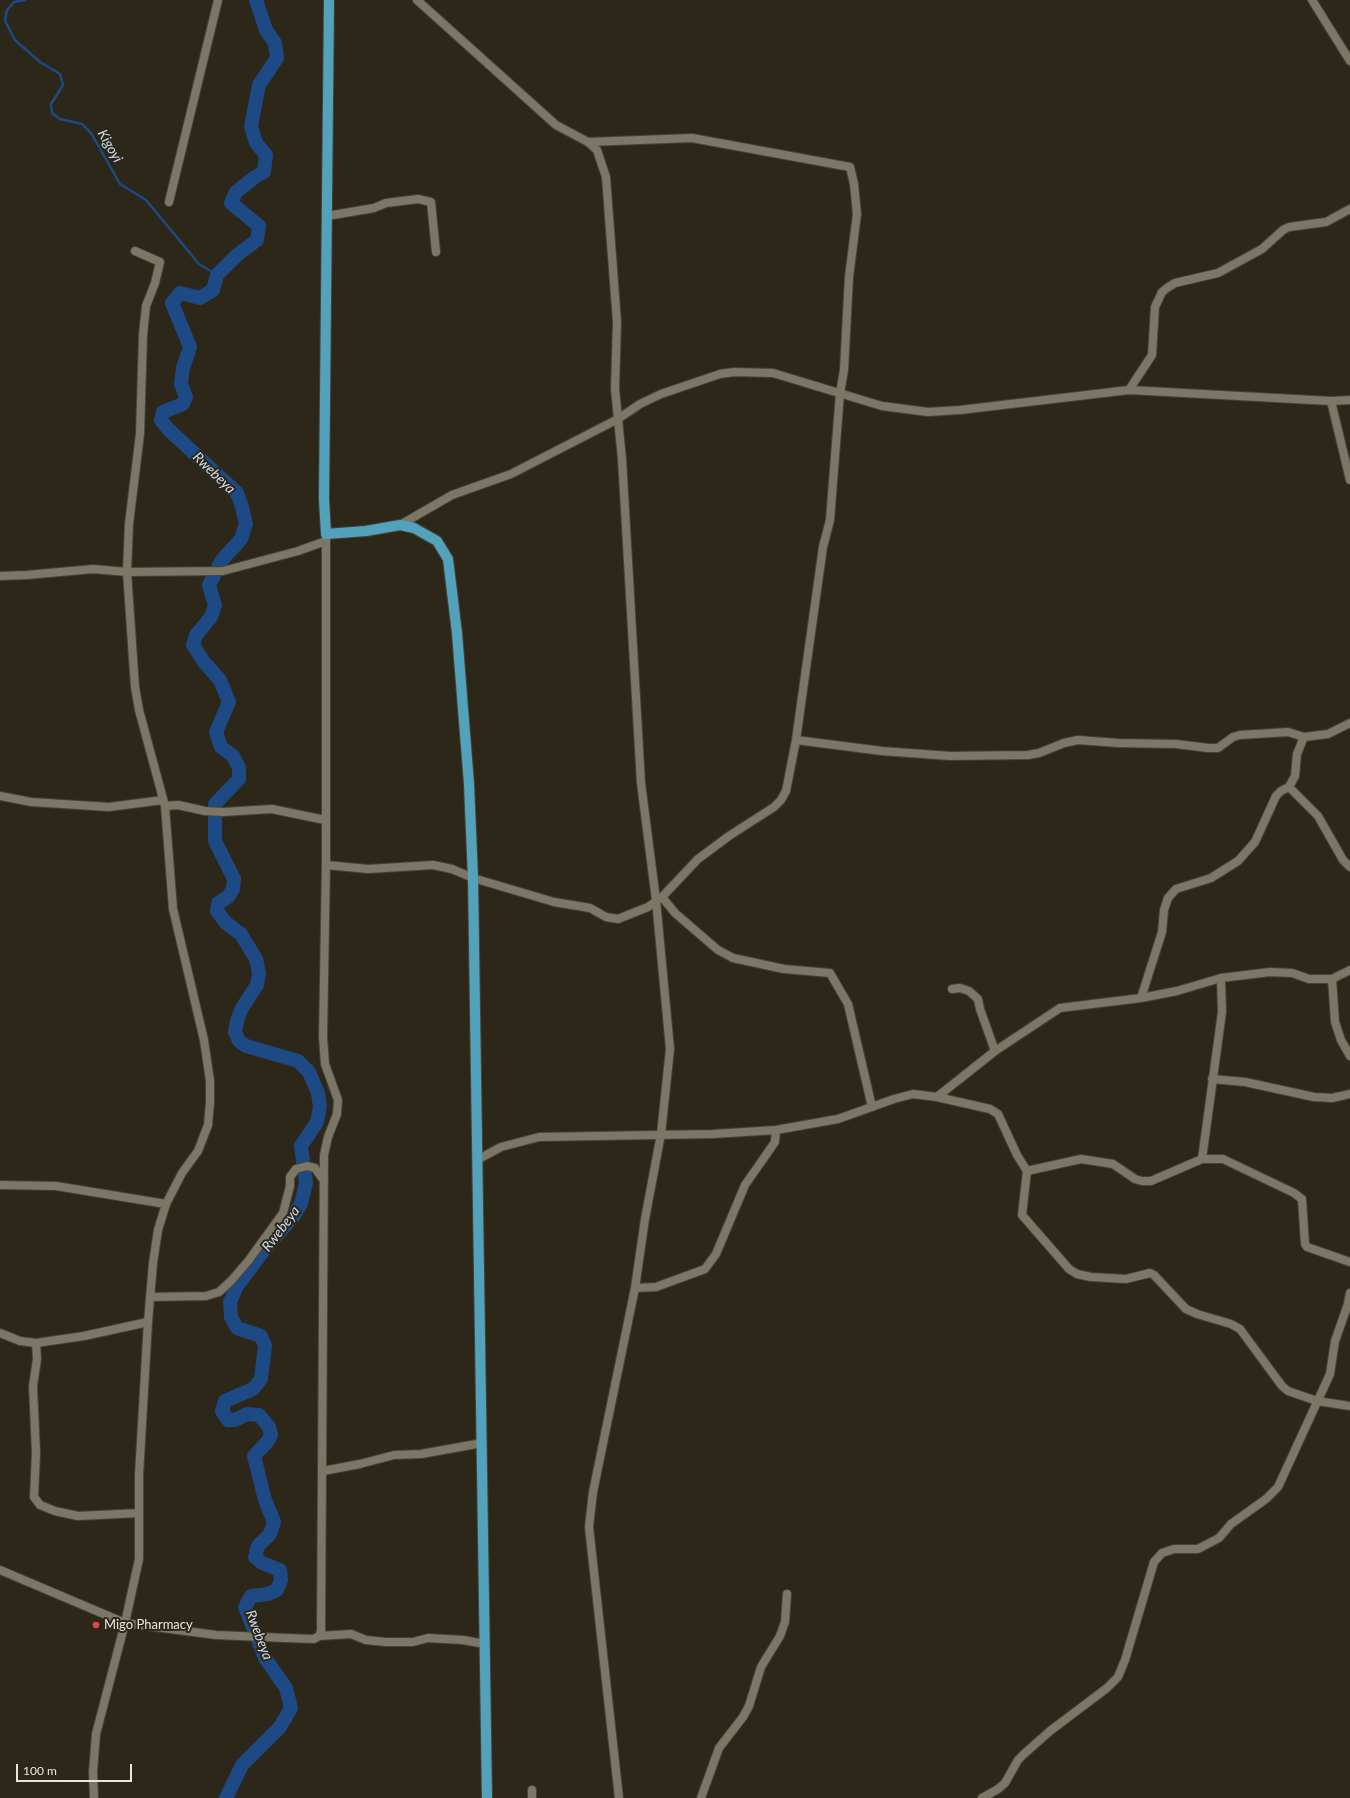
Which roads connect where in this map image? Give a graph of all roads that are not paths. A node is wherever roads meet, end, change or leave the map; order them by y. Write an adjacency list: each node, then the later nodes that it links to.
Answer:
1 (218, 0): 7 (street)
2 (328, 0): 9 (main road)
3 (417, 0): 6 (street)
4 (1312, 0): 5 (street)
5 (1350, 61)
6 (588, 142): 13 (street); 16 (street)
7 (169, 202)
8 (1350, 209): 12 (street)
9 (327, 216): 11 (street); 19 (main road)
10 (135, 251): 20 (street)
11 (436, 252)
12 (1129, 390): 13 (street); 15 (street)
13 (840, 393): 16 (street); 24 (street)
14 (1350, 400): 15 (street)
15 (1331, 401): 17 (street)
16 (618, 418): 18 (street); 32 (street)
17 (1350, 480)
18 (400, 525): 19 (main road); 31 (main road)
19 (326, 538): 20 (street); 28 (street)
20 (127, 572): 21 (street); 27 (street)
21 (0, 576)
22 (1350, 723): 23 (street)
23 (1304, 736): 24 (street); 25 (street)
24 (796, 740): 32 (street)
25 (1290, 787): 30 (street); 37 (street)
26 (0, 796): 27 (street)
27 (164, 803): 28 (street); 51 (street)
28 (325, 820): 29 (street)
29 (326, 865): 31 (street); 49 (street)
30 (1350, 867)
31 (473, 878): 32 (street); 47 (main road)
32 (659, 899): 43 (street); 45 (street)
33 (1350, 970): 35 (street)
34 (1221, 978): 35 (street); 37 (street); 40 (street)
35 (1332, 979): 39 (street)
36 (952, 989): 38 (street)
37 (1141, 998): 38 (street)
38 (995, 1051): 42 (street)
39 (1350, 1056)
40 (1212, 1079): 41 (street); 46 (street)
41 (1350, 1094)
42 (937, 1097): 43 (street); 48 (street)
43 (872, 1107): 44 (street)
44 (776, 1130): 45 (street); 53 (street)
45 (661, 1134): 47 (street); 53 (street)
46 (1202, 1159): 48 (street); 52 (street)
47 (477, 1160): 61 (main road)
48 (1027, 1171): 59 (street)
49 (324, 1182): 55 (street); 62 (street)
50 (0, 1185): 51 (street)
51 (166, 1204): 55 (street)
52 (1350, 1262)
53 (636, 1288): 71 (street)
54 (1350, 1293): 59 (street)
55 (150, 1297): 56 (street)
56 (148, 1322): 58 (street); 63 (street)
57 (0, 1333): 58 (street)
58 (36, 1343): 63 (street)
59 (1317, 1401): 60 (street); 73 (street)
60 (1350, 1406)
61 (482, 1442): 62 (street); 68 (main road)
62 (323, 1471): 67 (street)
63 (139, 1513): 66 (street)
64 (0, 1570): 66 (street)
65 (787, 1594): 72 (street)
66 (125, 1623): 67 (street); 69 (street)
67 (319, 1636): 68 (street)
68 (485, 1644): 70 (main road)
69 (94, 1798)
70 (487, 1798)
71 (619, 1798)
72 (701, 1798)
73 (982, 1798)

